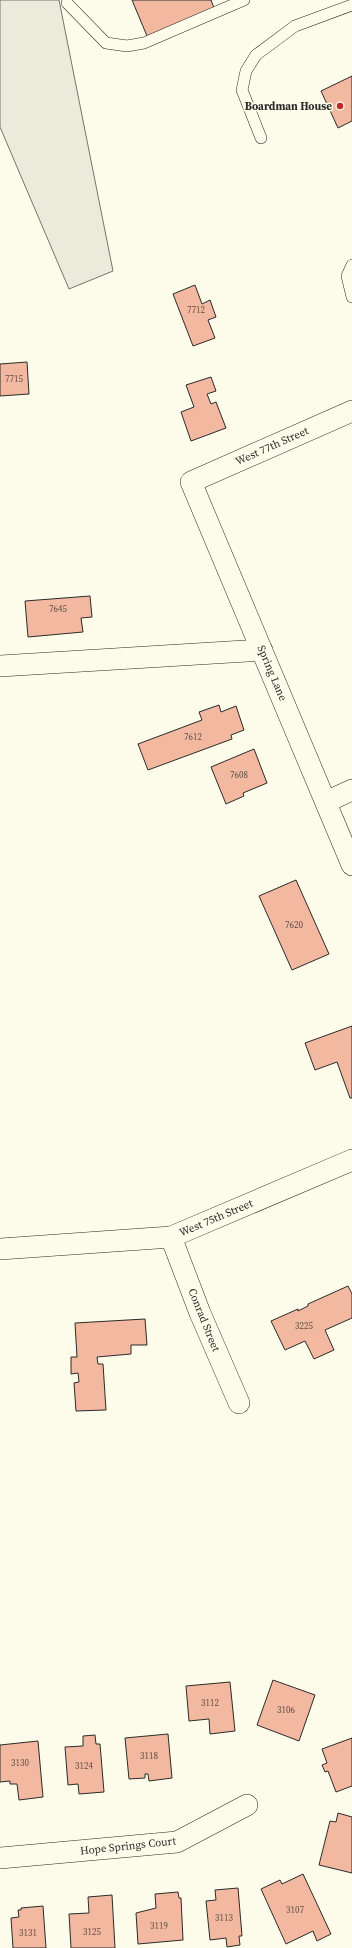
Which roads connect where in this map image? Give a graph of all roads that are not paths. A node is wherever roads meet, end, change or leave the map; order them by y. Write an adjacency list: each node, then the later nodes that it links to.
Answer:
1 (244, 0): 2 (lane)
2 (67, 3)
3 (352, 5): 4 (lane)
4 (261, 138)
5 (352, 265): 6 (lane)
6 (352, 297)
7 (352, 411): 8 (street, West 77th Street)
8 (191, 482): 9 (street, Spring Lane)
9 (262, 650): 10 (street); 12 (street, Spring Lane)
10 (0, 666)
11 (352, 790): 12 (street)
12 (326, 802): 13 (street, Spring Lane)
13 (352, 865)
14 (352, 1160): 15 (street, West 75th Street)
15 (171, 1237): 16 (street, West 75th Street); 17 (street, Conrad Street)
16 (0, 1249)
17 (239, 1403)
18 (247, 1805): 19 (street, Hope Springs Court)
19 (0, 1858)

